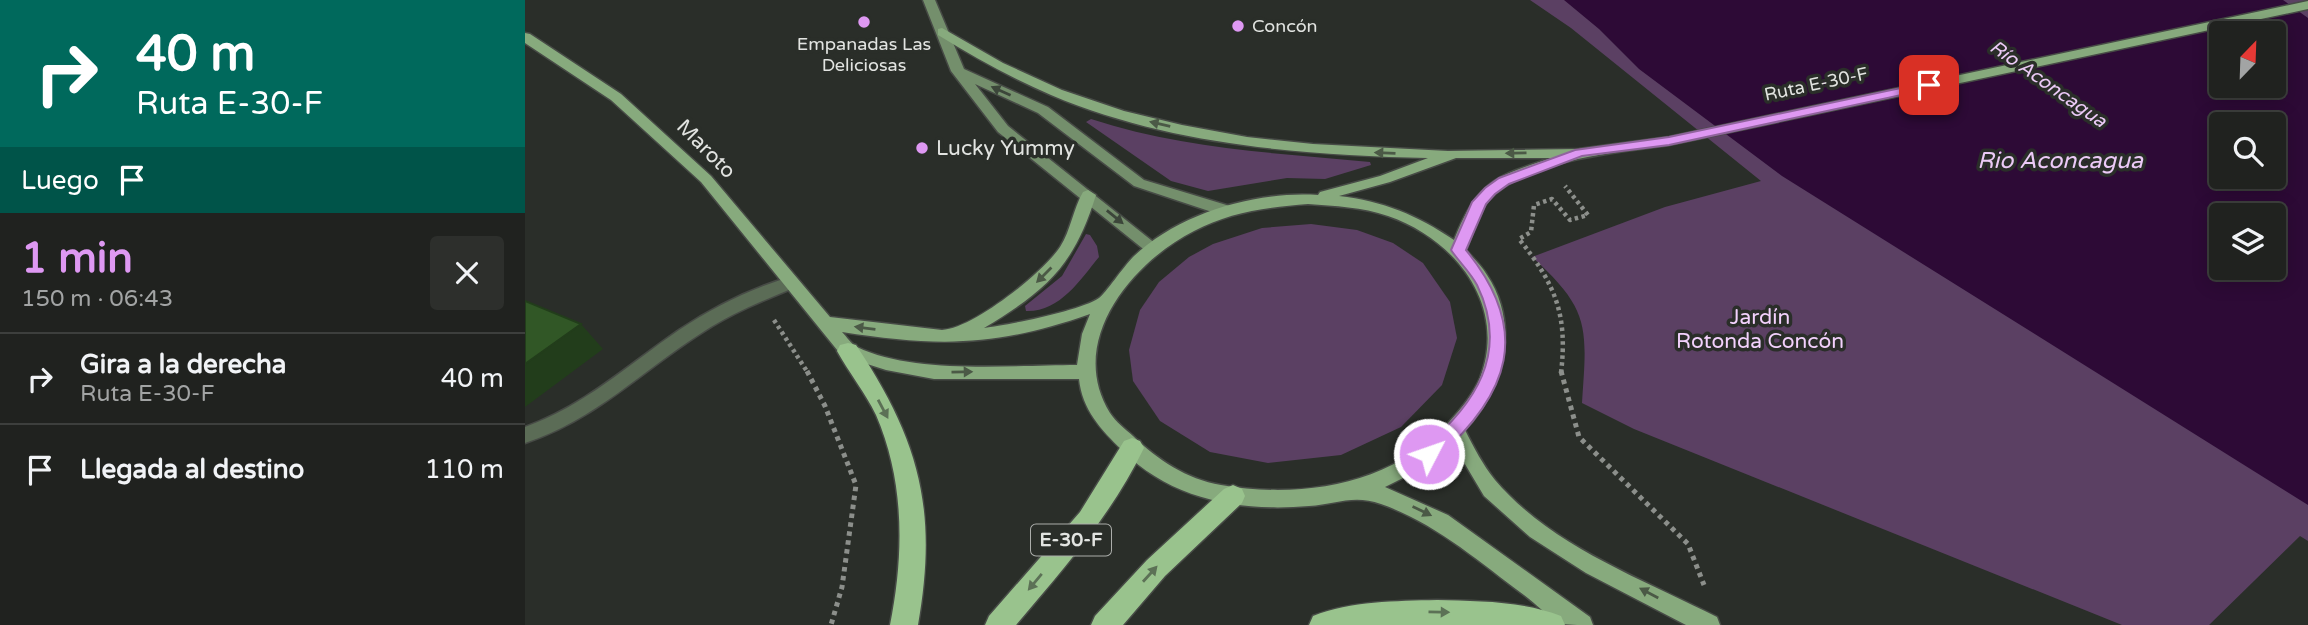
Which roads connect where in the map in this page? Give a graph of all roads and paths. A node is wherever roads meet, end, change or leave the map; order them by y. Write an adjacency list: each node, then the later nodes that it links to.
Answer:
1 (929, 0): 3 (main road)
2 (2308, 5): 6 (main road, Ruta E-30-F)
3 (942, 32): 5 (main road); 7 (main road, one-way to 3)
4 (525, 37): 14 (main road, Maroto)
5 (958, 71): 9 (main road); 11 (main road, one-way to 5)
6 (1579, 152): 7 (main road, Ruta E-30-F, one-way to 7); 13 (main road, Ruta E-30-F)
7 (1454, 154): 10 (main road, Ruta E-30-F)
8 (1576, 182): 26 (path)
9 (1088, 195): 12 (main road, one-way to 12); 18 (main road, one-way to 18)
10 (1308, 199): 11 (main road); 13 (main road)
11 (1227, 211): 12 (main road)
12 (1153, 248): 15 (main road)
13 (1458, 250): 21 (main road)
14 (790, 283): 17 (main road, Maroto); 22 (lane)
15 (1103, 303): 18 (main road); 20 (main road)
16 (770, 313): 27 (path)
17 (827, 323): 18 (main road, one-way to 17); 19 (main road, Maroto)
18 (952, 337)
19 (848, 351): 20 (main road, one-way to 20); 28 (highway, one-way to 28)
20 (1088, 372): 23 (main road)
21 (1456, 430): 24 (main road); 34 (main road, one-way to 21)
22 (525, 435)
23 (1132, 448): 25 (main road); 29 (highway, E-30-F, one-way to 29)
24 (1358, 488): 25 (main road); 33 (main road, one-way to 33)
25 (1233, 495): 30 (highway, one-way to 25)
26 (1706, 590)
27 (831, 625)
28 (904, 625)
29 (999, 625)
30 (1105, 625)
31 (1323, 625): 32 (highway, one-way to 32)
32 (1551, 625)
33 (1582, 625)
34 (1709, 625)

